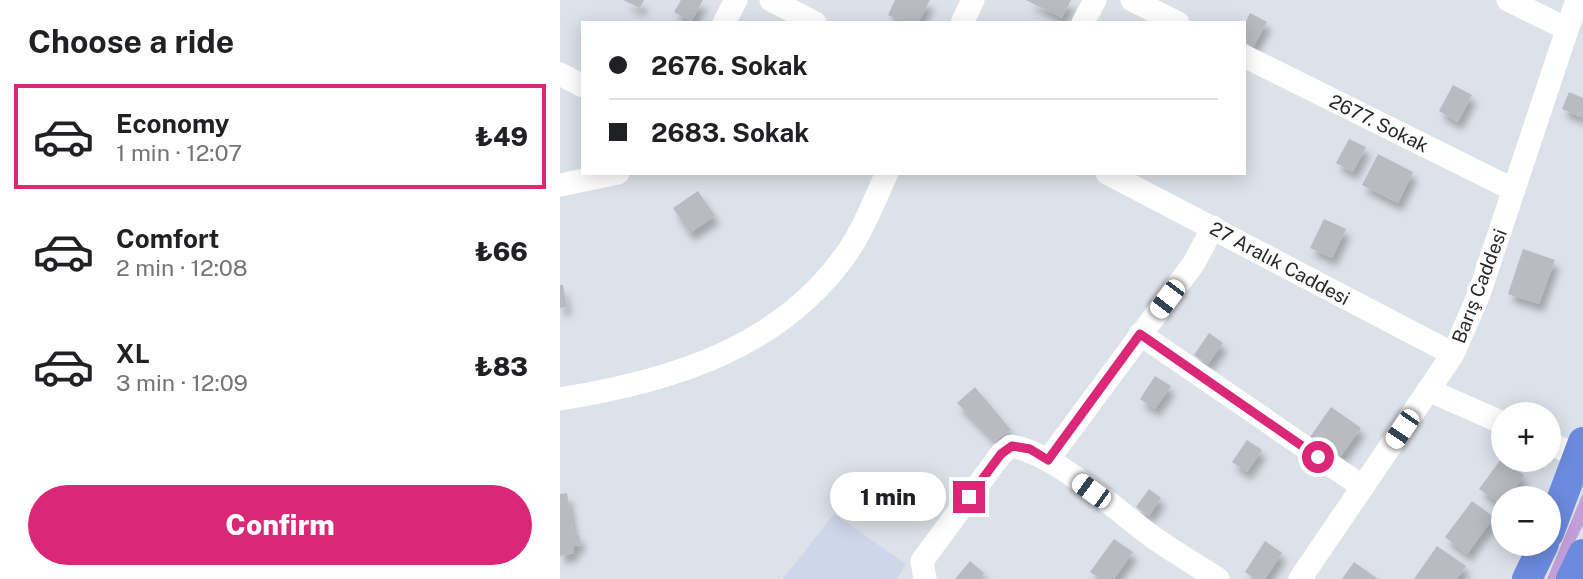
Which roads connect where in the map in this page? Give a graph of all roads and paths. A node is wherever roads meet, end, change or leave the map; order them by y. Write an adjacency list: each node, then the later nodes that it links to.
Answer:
1 (736, 0): 8 (street)
2 (771, 0): 9 (street)
3 (973, 0): 10 (street)
4 (1095, 0): 11 (street)
5 (1132, 0): 12 (street)
6 (1508, 0): 13 (street)
7 (1577, 0): 13 (street, Barış Caddesi)
8 (725, 21)
9 (811, 21)
10 (963, 21)
11 (1084, 21)
12 (1174, 21)
13 (1567, 29): 21 (street, Barış Caddesi)
14 (1246, 57): 21 (street, 2677. Sokak)
15 (560, 74): 16 (street)
16 (581, 85)
17 (608, 175): 20 (street)
18 (886, 175): 26 (street)
19 (1111, 175): 22 (street, 27 Aralık Caddesi)
20 (560, 185)
21 (1514, 190): 24 (street, Barış Caddesi)
22 (1213, 227): 23 (street); 24 (street, 27 Aralık Caddesi)
23 (1140, 334): 30 (street); 31 (street)
24 (1453, 354): 25 (street, Barış Caddesi)
25 (1429, 390): 27 (street); 31 (street, Barış Caddesi)
26 (560, 399)
27 (1491, 418)
28 (1561, 445): 29 (street)
29 (1581, 449): 32 (main road)
30 (1048, 460): 35 (street); 36 (street)
31 (1363, 487): 37 (street, Barış Caddesi)
32 (1561, 502)
33 (1583, 554): 39 (main road)
34 (1538, 556): 38 (main road)
35 (925, 579)
36 (1218, 579)
37 (1300, 579)
38 (1527, 579)
39 (1571, 579)

